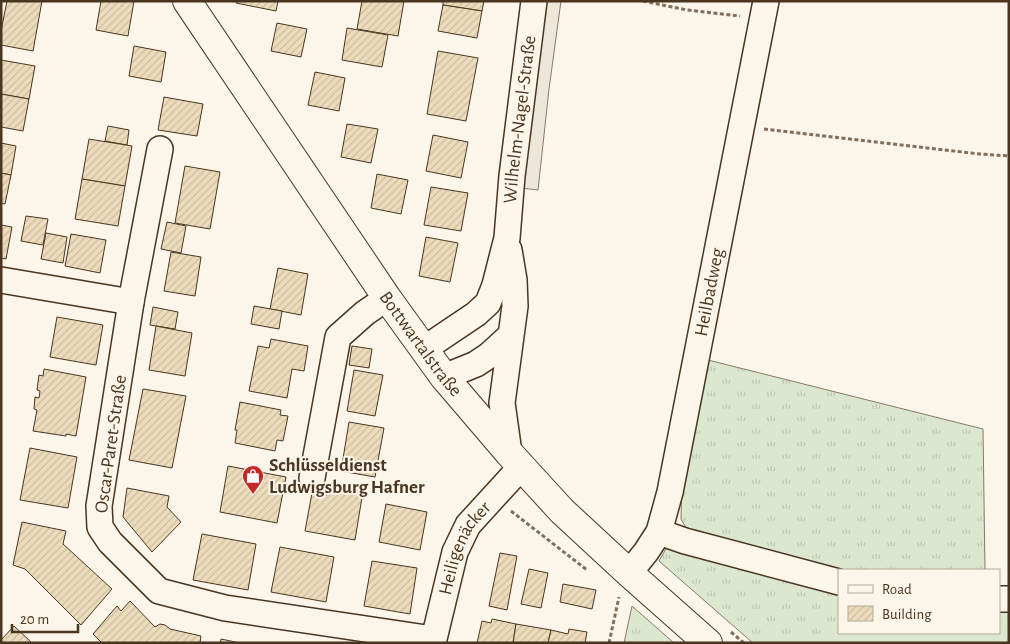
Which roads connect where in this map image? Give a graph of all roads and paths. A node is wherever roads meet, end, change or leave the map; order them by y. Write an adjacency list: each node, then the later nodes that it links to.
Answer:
1 (187, 1): 10 (main road, Bottwartalstraße)
2 (534, 1): 8 (street, Wilhelm-Nagel-Straße)
3 (642, 1): 4 (path)
4 (765, 10): 5 (street, Heilbadweg)
5 (741, 126): 7 (path); 18 (street, Heilbadweg)
6 (160, 149): 11 (street, Oscar-Paret-Straße)
7 (1009, 156)
8 (507, 238): 12 (street, Wilhelm-Nagel-Straße); 13 (street, Wilhelm-Nagel-Straße)
9 (1, 280): 11 (street)
10 (387, 298): 13 (main road, Bottwartalstraße); 16 (street)
11 (131, 302): 22 (street, Oscar-Paret-Straße)
12 (510, 336): 14 (street); 15 (street, Wilhelm-Nagel-Straße)
13 (424, 349): 14 (main road, Bottwartalstraße)
14 (444, 377): 15 (main road, Bottwartalstraße)
15 (515, 460): 17 (street, Heiligenäcker); 20 (main road, Bottwartalstraße)
16 (312, 478)
17 (494, 496): 19 (path); 22 (street, Heiligenäcker)
18 (658, 532): 20 (street, Heilbadweg); 21 (street)
19 (587, 570)
20 (624, 582): 23 (path); 24 (main road, Bottwartalstraße)
21 (838, 582)
22 (433, 641)
23 (609, 643)
24 (708, 643)

